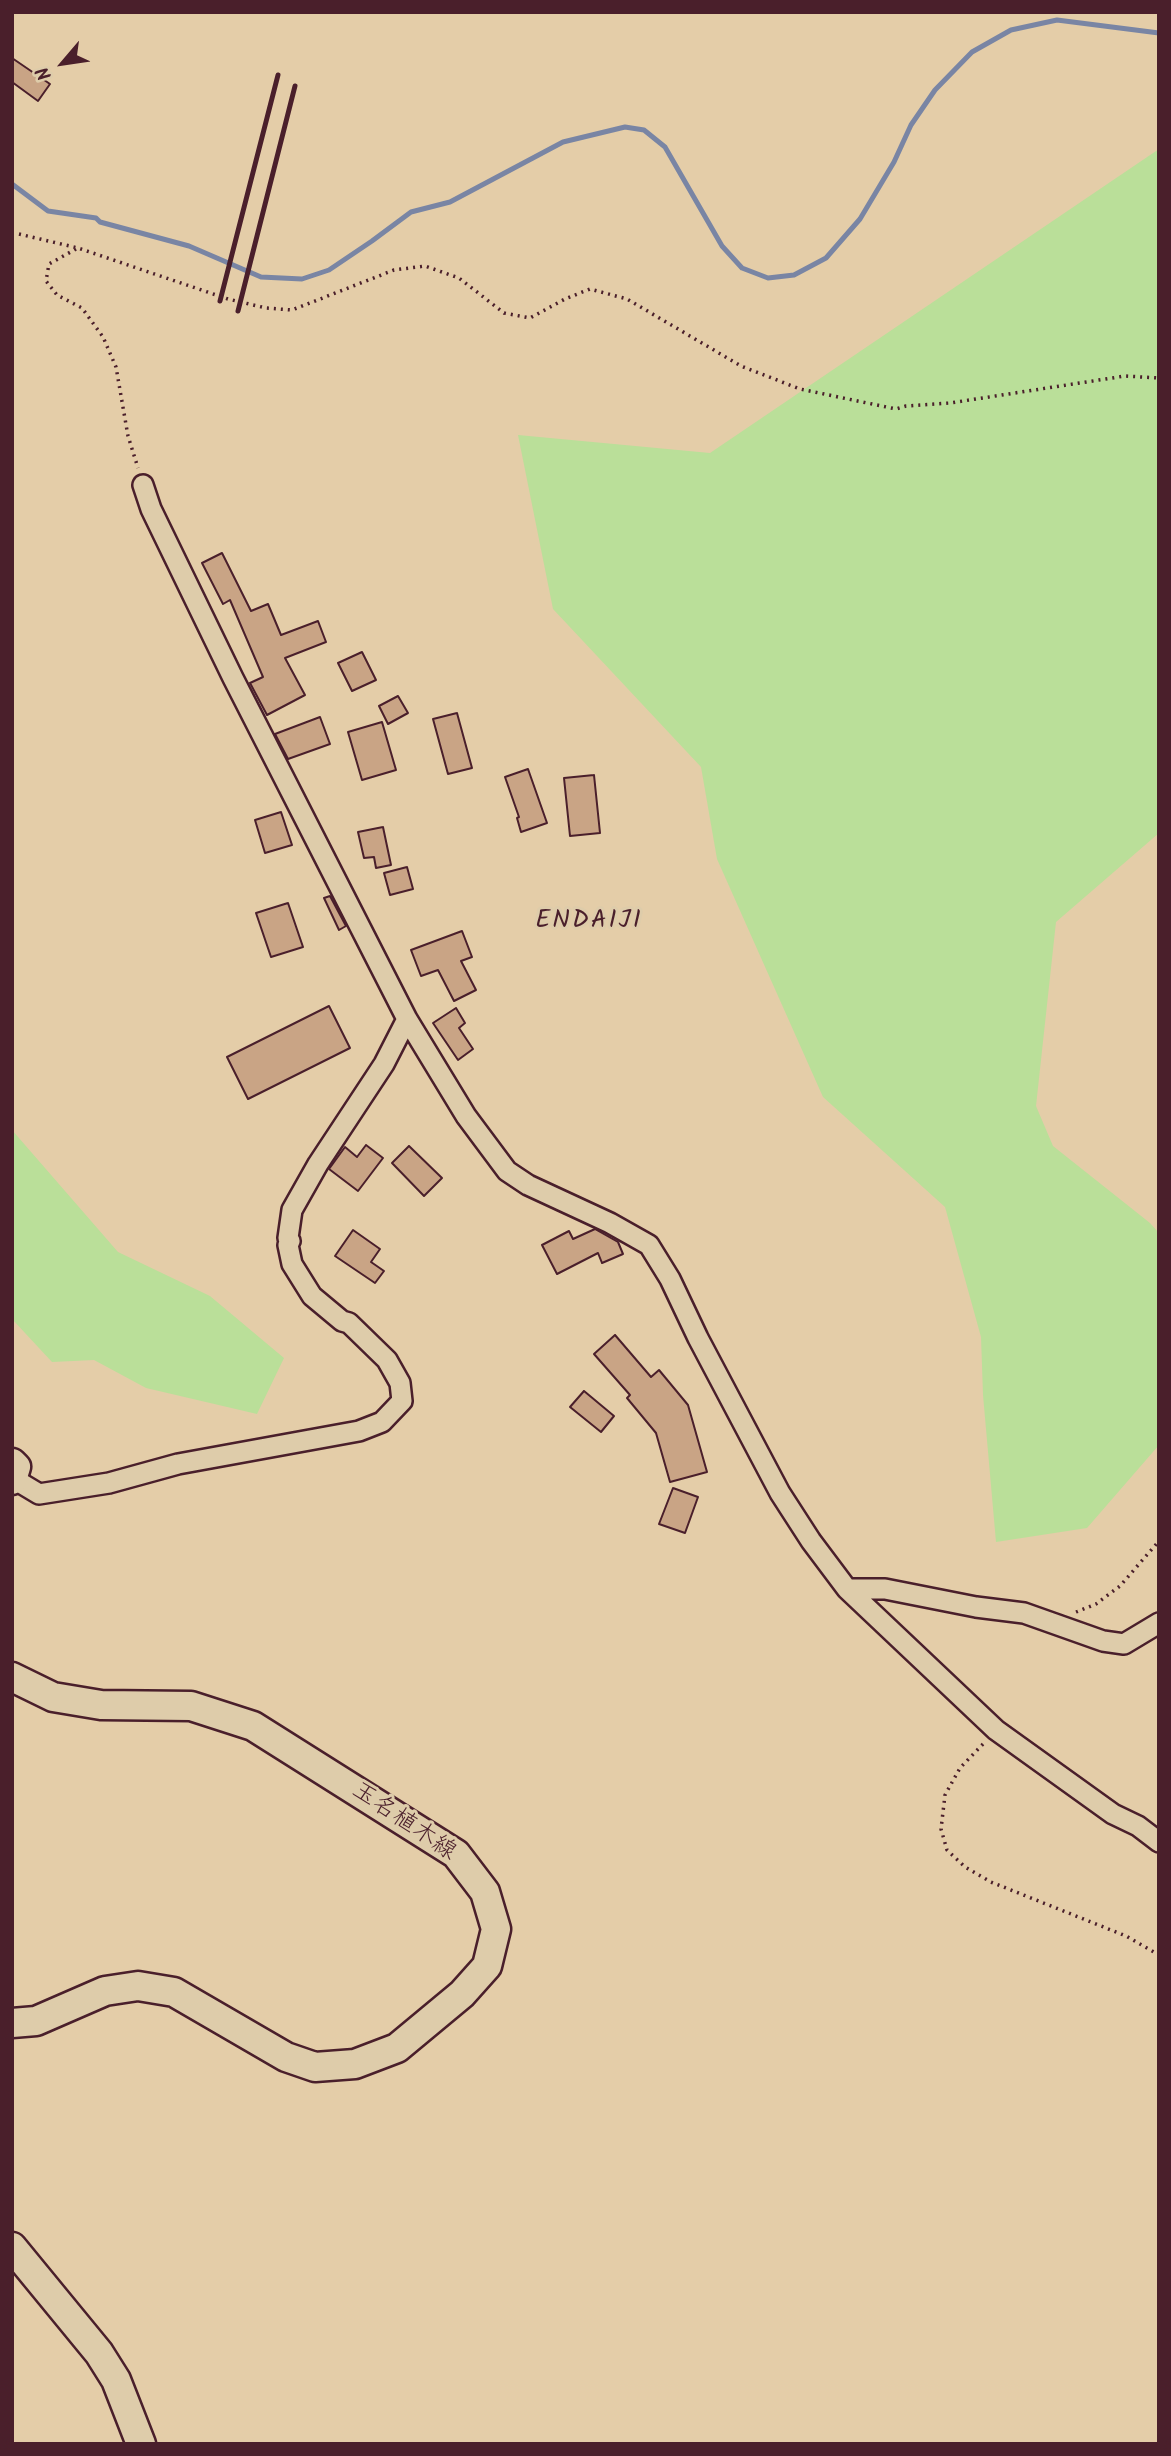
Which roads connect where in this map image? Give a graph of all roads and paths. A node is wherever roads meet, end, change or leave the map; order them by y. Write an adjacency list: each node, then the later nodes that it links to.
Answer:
1 (12, 234): 2 (path)
2 (78, 248): 3 (path); 4 (path)
3 (1159, 378)
4 (143, 485): 5 (street)
5 (407, 1020): 6 (street); 8 (street)
6 (13, 1474)
7 (1159, 1541): 9 (path)
8 (847, 1589): 9 (street); 12 (street)
9 (1051, 1622): 10 (street)
10 (1159, 1623)
11 (12, 1677): 15 (main road, 玉名植木線)
12 (996, 1730): 13 (street); 14 (path)
13 (1159, 1842)
14 (1159, 1955)
15 (12, 2023)
16 (12, 2247): 17 (main road)
17 (141, 2444)

